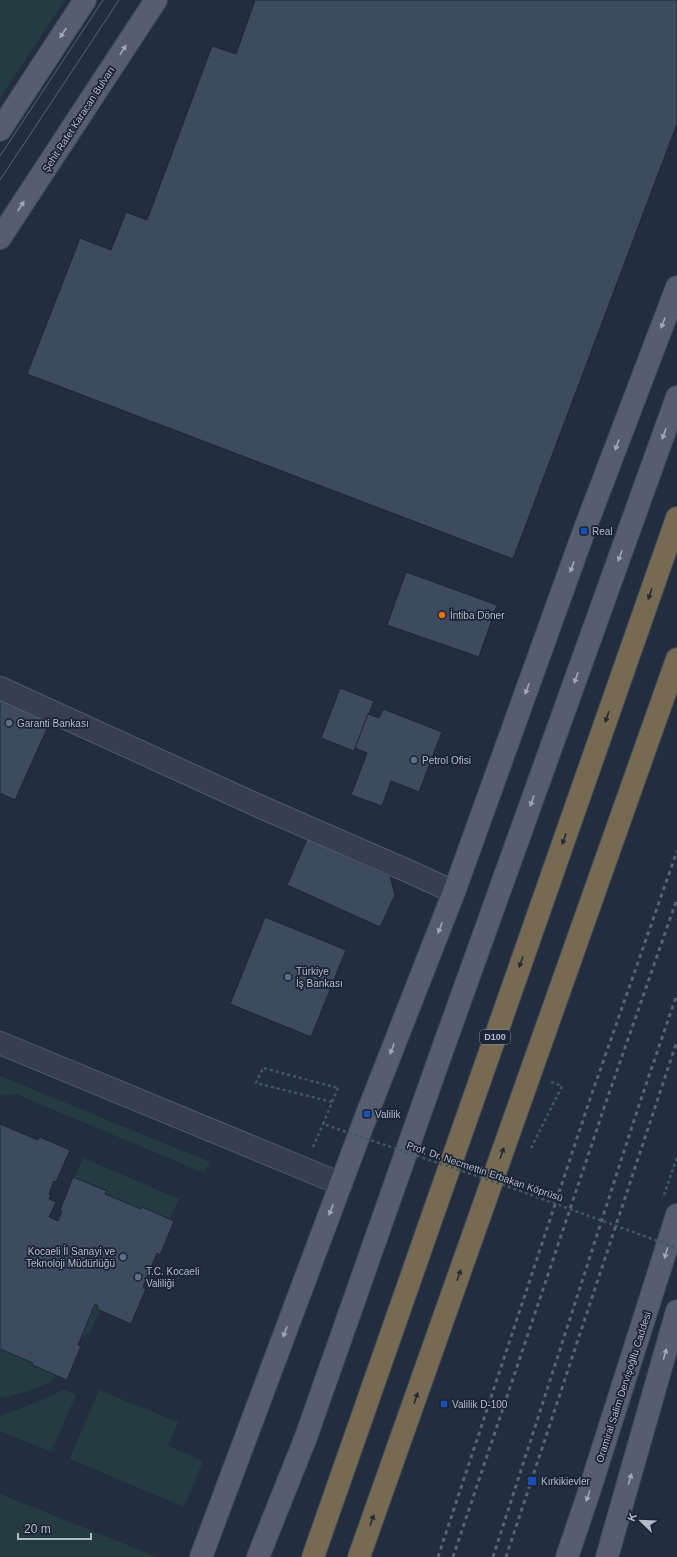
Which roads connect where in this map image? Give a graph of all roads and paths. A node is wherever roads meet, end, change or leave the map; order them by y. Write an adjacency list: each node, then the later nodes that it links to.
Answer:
1 (85, 0): 3 (main road, one-way to 3)
2 (156, 0): 4 (main road, Şehit Rafet Karacan Bulvarı, one-way to 2)
3 (0, 130)
4 (0, 238)
5 (677, 287): 10 (main road, one-way to 10)
6 (677, 397): 22 (main road, one-way to 22)
7 (677, 518): 23 (highway, D100, one-way to 23)
8 (677, 659): 24 (highway, one-way to 8)
9 (0, 688): 10 (street)
10 (454, 892): 17 (main road, one-way to 17)
11 (0, 1042): 17 (street)
12 (558, 1097): 16 (path)
13 (332, 1102): 13 (path, bridge); 14 (path, bridge)
14 (323, 1124): 15 (path); 19 (path, Prof. Dr. Necmettin Erbakan Köprüsü, bridge)
15 (313, 1148)
16 (530, 1150)
17 (341, 1184): 21 (main road, one-way to 21)
18 (677, 1215): 25 (main road, Oramiral Salim Dervişoğllu Caddesi, one-way to 25)
19 (677, 1248)
20 (677, 1311): 26 (main road, one-way to 20)
21 (201, 1557)
22 (258, 1557)
23 (313, 1557)
24 (359, 1557)
25 (567, 1557)
26 (607, 1557)

